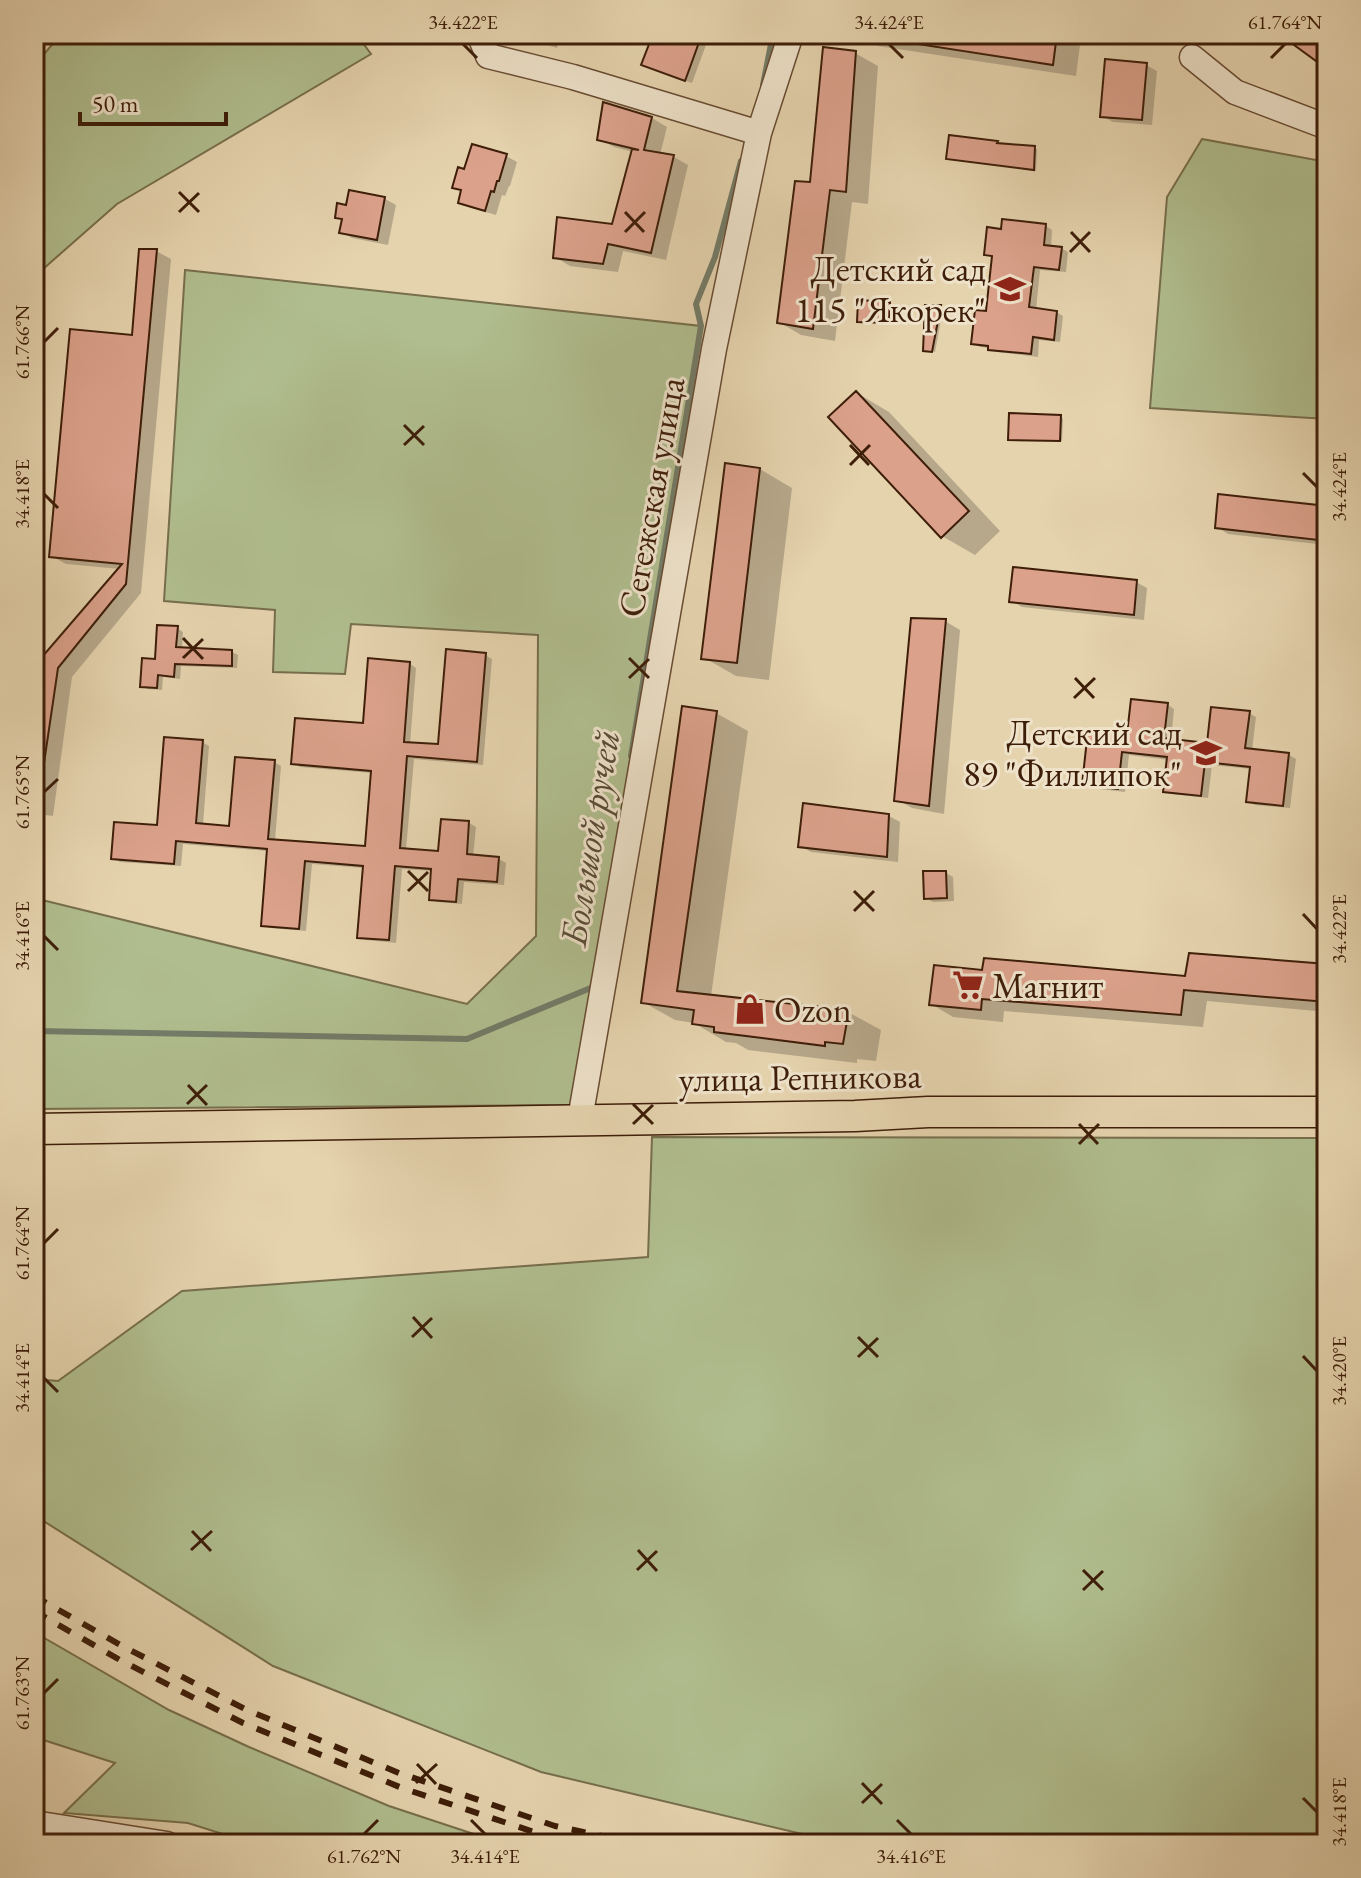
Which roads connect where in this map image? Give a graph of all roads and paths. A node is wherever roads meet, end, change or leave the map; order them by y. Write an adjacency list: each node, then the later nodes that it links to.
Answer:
1 (479, 34): 5 (street)
2 (791, 34): 5 (street, Сегежская улица)
3 (1192, 57): 4 (street)
4 (1327, 127)
5 (759, 133): 7 (street, Сегежская улица)
6 (1327, 1112): 7 (main road, улица Репникова)
7 (580, 1119): 8 (main road, улица Репникова)
8 (34, 1129)
9 (34, 1823): 10 (street)
10 (167, 1844)

